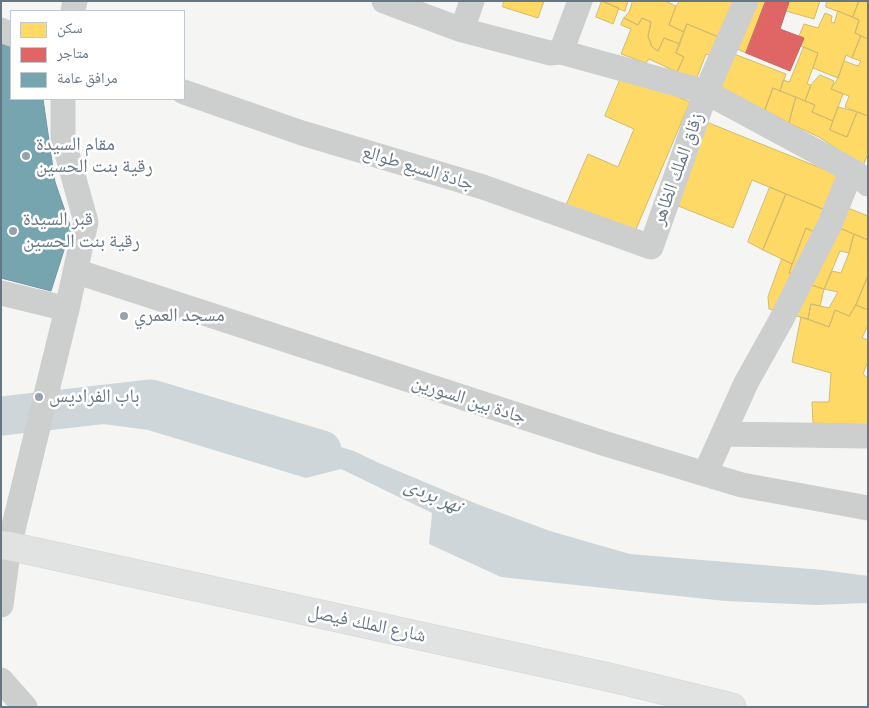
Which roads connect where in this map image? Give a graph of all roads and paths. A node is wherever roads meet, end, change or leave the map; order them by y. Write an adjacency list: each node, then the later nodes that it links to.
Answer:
1 (384, 1): 5 (street)
2 (472, 1): 5 (street)
3 (580, 1): 6 (street)
4 (746, 1): 8 (street, زقاق الملك الظاهر)
5 (462, 30): 6 (street)
6 (561, 52): 8 (street)
7 (185, 92): 11 (street, جادة السبع طوالع)
8 (706, 92): 10 (street); 11 (street, زقاق الملك الظاهر)
9 (62, 100): 12 (street)
10 (862, 179): 15 (street)
11 (651, 247)
12 (75, 271): 14 (street); 17 (street, جادة بين السورين)
13 (1, 293): 14 (street)
14 (67, 309): 19 (street)
15 (724, 434): 16 (street); 17 (street)
16 (868, 436)
17 (705, 474): 18 (street, جادة بين السورين)
18 (868, 508)
19 (5, 546): 20 (street); 23 (street, شارع الملك فيصل)
20 (1, 605)
21 (1, 680): 22 (street)
22 (25, 707)
23 (732, 707)

